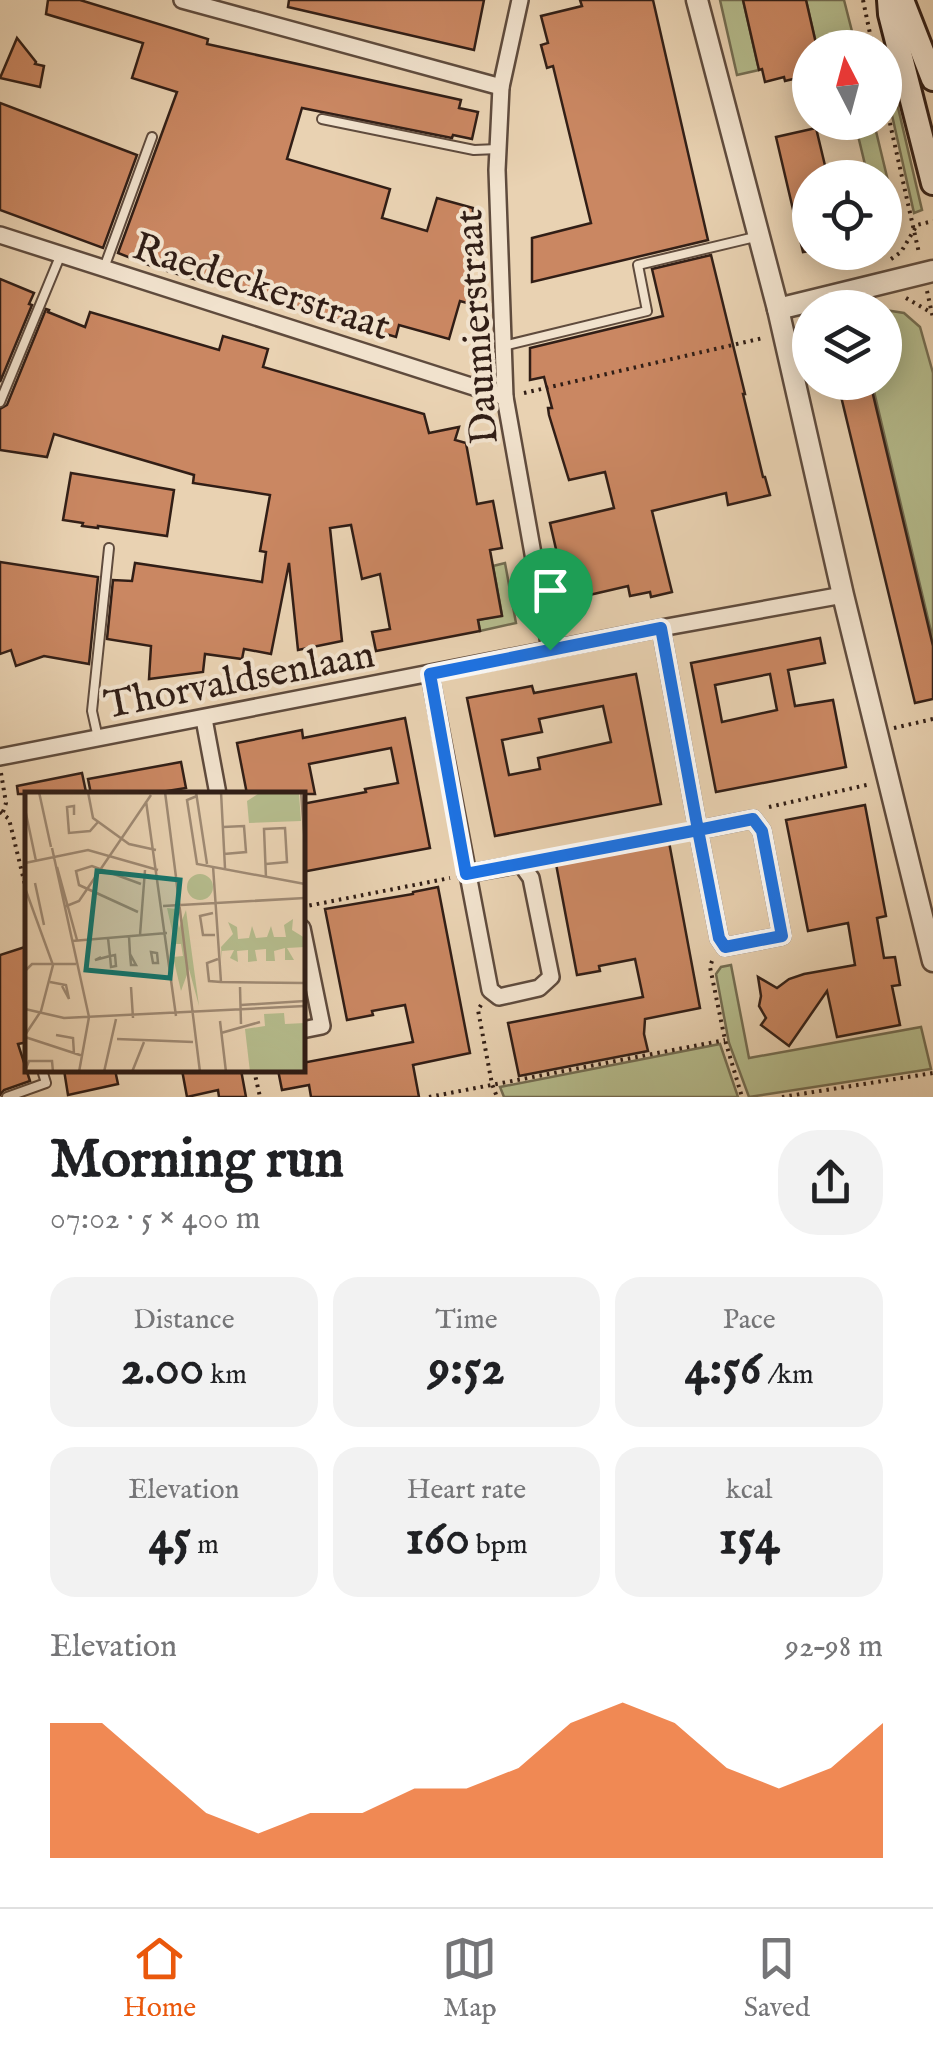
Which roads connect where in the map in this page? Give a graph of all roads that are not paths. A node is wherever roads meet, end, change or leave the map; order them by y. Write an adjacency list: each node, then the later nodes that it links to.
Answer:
1 (182, 0): 7 (street)
2 (520, 0): 7 (street, Daumierstraat)
3 (697, 0): 13 (street)
4 (889, 0): 11 (main road)
5 (902, 0): 6 (main road)
6 (933, 80)
7 (502, 87): 10 (street, Daumierstraat)
8 (322, 119): 10 (lane)
9 (152, 137): 15 (lane)
10 (498, 149): 18 (street, Daumierstraat)
11 (933, 183)
12 (0, 234): 14 (street, Raedeckerstraat)
13 (759, 236): 17 (street); 18 (lane)
14 (61, 254): 15 (street, Raedeckerstraat); 20 (lane)
15 (104, 268): 19 (street, Raedeckerstraat)
16 (928, 272): 17 (street)
17 (778, 309): 22 (street)
18 (503, 346): 19 (street, Daumierstraat)
19 (505, 398): 24 (street, Daumierstraat)
20 (0, 402)
21 (110, 548): 27 (lane)
22 (843, 595): 23 (street, Thorvaldsenlaan); 33 (street)
23 (661, 628): 24 (street, Thorvaldsenlaan); 30 (street)
24 (550, 650): 25 (street, Thorvaldsenlaan)
25 (430, 674): 26 (street, Thorvaldsenlaan); 31 (street)
26 (204, 718): 27 (street, Thorvaldsenlaan); 29 (street)
27 (98, 738): 28 (street, Thorvaldsenlaan)
28 (0, 757)
29 (218, 792)
30 (698, 830): 30 (street)
31 (466, 874): 31 (street)
32 (305, 943): 34 (street)
33 (933, 961)
34 (305, 1029)
35 (43, 1072): 36 (lane)
36 (7, 1097)

